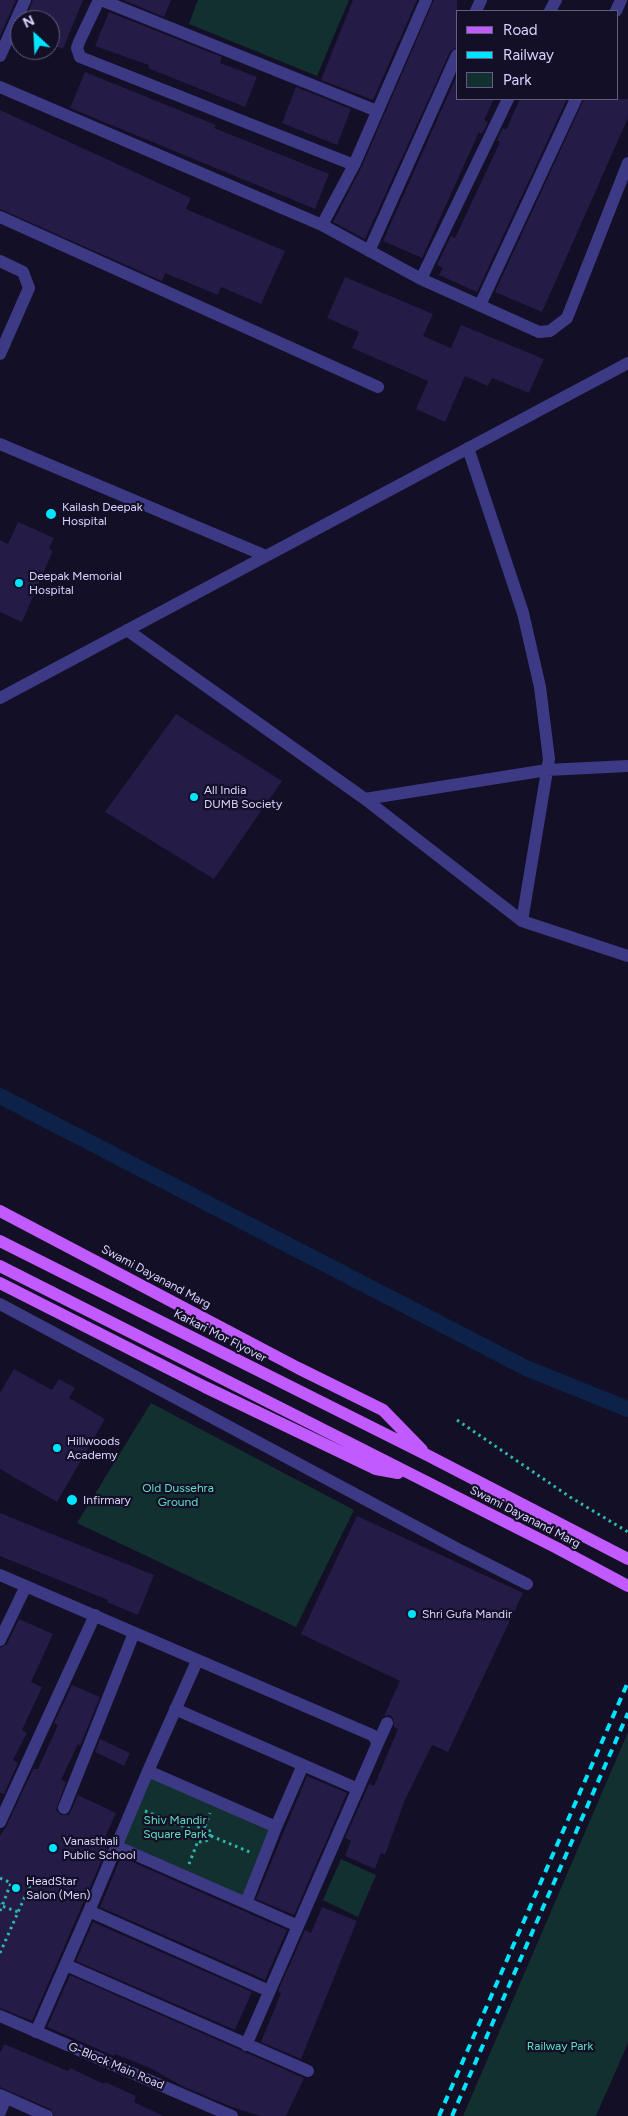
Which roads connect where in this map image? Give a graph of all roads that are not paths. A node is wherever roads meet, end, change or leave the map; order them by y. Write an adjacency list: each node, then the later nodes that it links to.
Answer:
1 (24, 0): 4 (street)
2 (100, 0): 9 (street); 11 (street)
3 (426, 0): 9 (street)
4 (0, 56)
5 (456, 56): 14 (street)
6 (0, 87): 13 (street)
7 (508, 100): 16 (street)
8 (576, 100): 17 (street)
9 (377, 111): 11 (street)
10 (628, 163): 17 (street)
11 (354, 165): 13 (street)
12 (0, 217): 20 (street)
13 (322, 225): 14 (street)
14 (369, 250): 16 (street)
15 (0, 261): 18 (street)
16 (421, 279): 17 (street)
17 (480, 305)
18 (0, 354)
19 (628, 363): 22 (street)
20 (378, 386)
21 (0, 444): 23 (street)
22 (468, 448): 23 (street); 27 (street)
23 (266, 556): 24 (street)
24 (127, 630): 25 (street); 28 (street)
25 (0, 698)
26 (628, 766): 27 (street)
27 (547, 770): 28 (street); 29 (street)
28 (365, 799): 29 (street)
29 (522, 921): 30 (street)
30 (628, 956)
31 (0, 1211): 36 (main road, Swami Dayanand Marg)
32 (0, 1241): 36 (main road, Karkari Mor Flyover)
33 (0, 1266): 37 (main road)
34 (0, 1283): 37 (main road)
35 (0, 1304): 40 (street)
36 (427, 1455): 38 (main road, Swami Dayanand Marg)
37 (408, 1474): 42 (main road, Swami Dayanand Marg)
38 (628, 1559)
39 (0, 1575): 41 (street)
40 (527, 1584)
41 (26, 1586): 43 (street); 45 (street)
42 (628, 1586)
43 (95, 1616): 44 (street); 54 (street)
44 (134, 1633): 46 (street); 53 (street)
45 (0, 1640)
46 (197, 1661): 47 (street); 49 (street)
47 (175, 1709): 50 (street); 51 (street)
48 (387, 1724): 49 (street)
49 (377, 1746): 52 (street)
50 (303, 1765): 52 (street); 55 (street)
51 (148, 1771): 55 (street); 56 (street)
52 (358, 1789): 59 (street)
53 (64, 1808)
54 (0, 1822)
55 (276, 1827): 57 (street)
56 (116, 1846): 57 (street); 58 (street)
57 (246, 1903): 59 (street)
58 (88, 1911): 60 (street); 61 (street)
59 (298, 1926): 61 (street)
60 (66, 1965): 63 (street); 64 (street)
61 (269, 1991): 64 (street)
62 (0, 2016): 63 (street, G-Block Main Road)
63 (36, 2032): 68 (street, G-Block Main Road)
64 (246, 2045): 65 (street)
65 (308, 2071)
66 (3, 2097): 67 (street); 69 (street)
67 (0, 2112)
68 (228, 2115)
69 (47, 2116)

